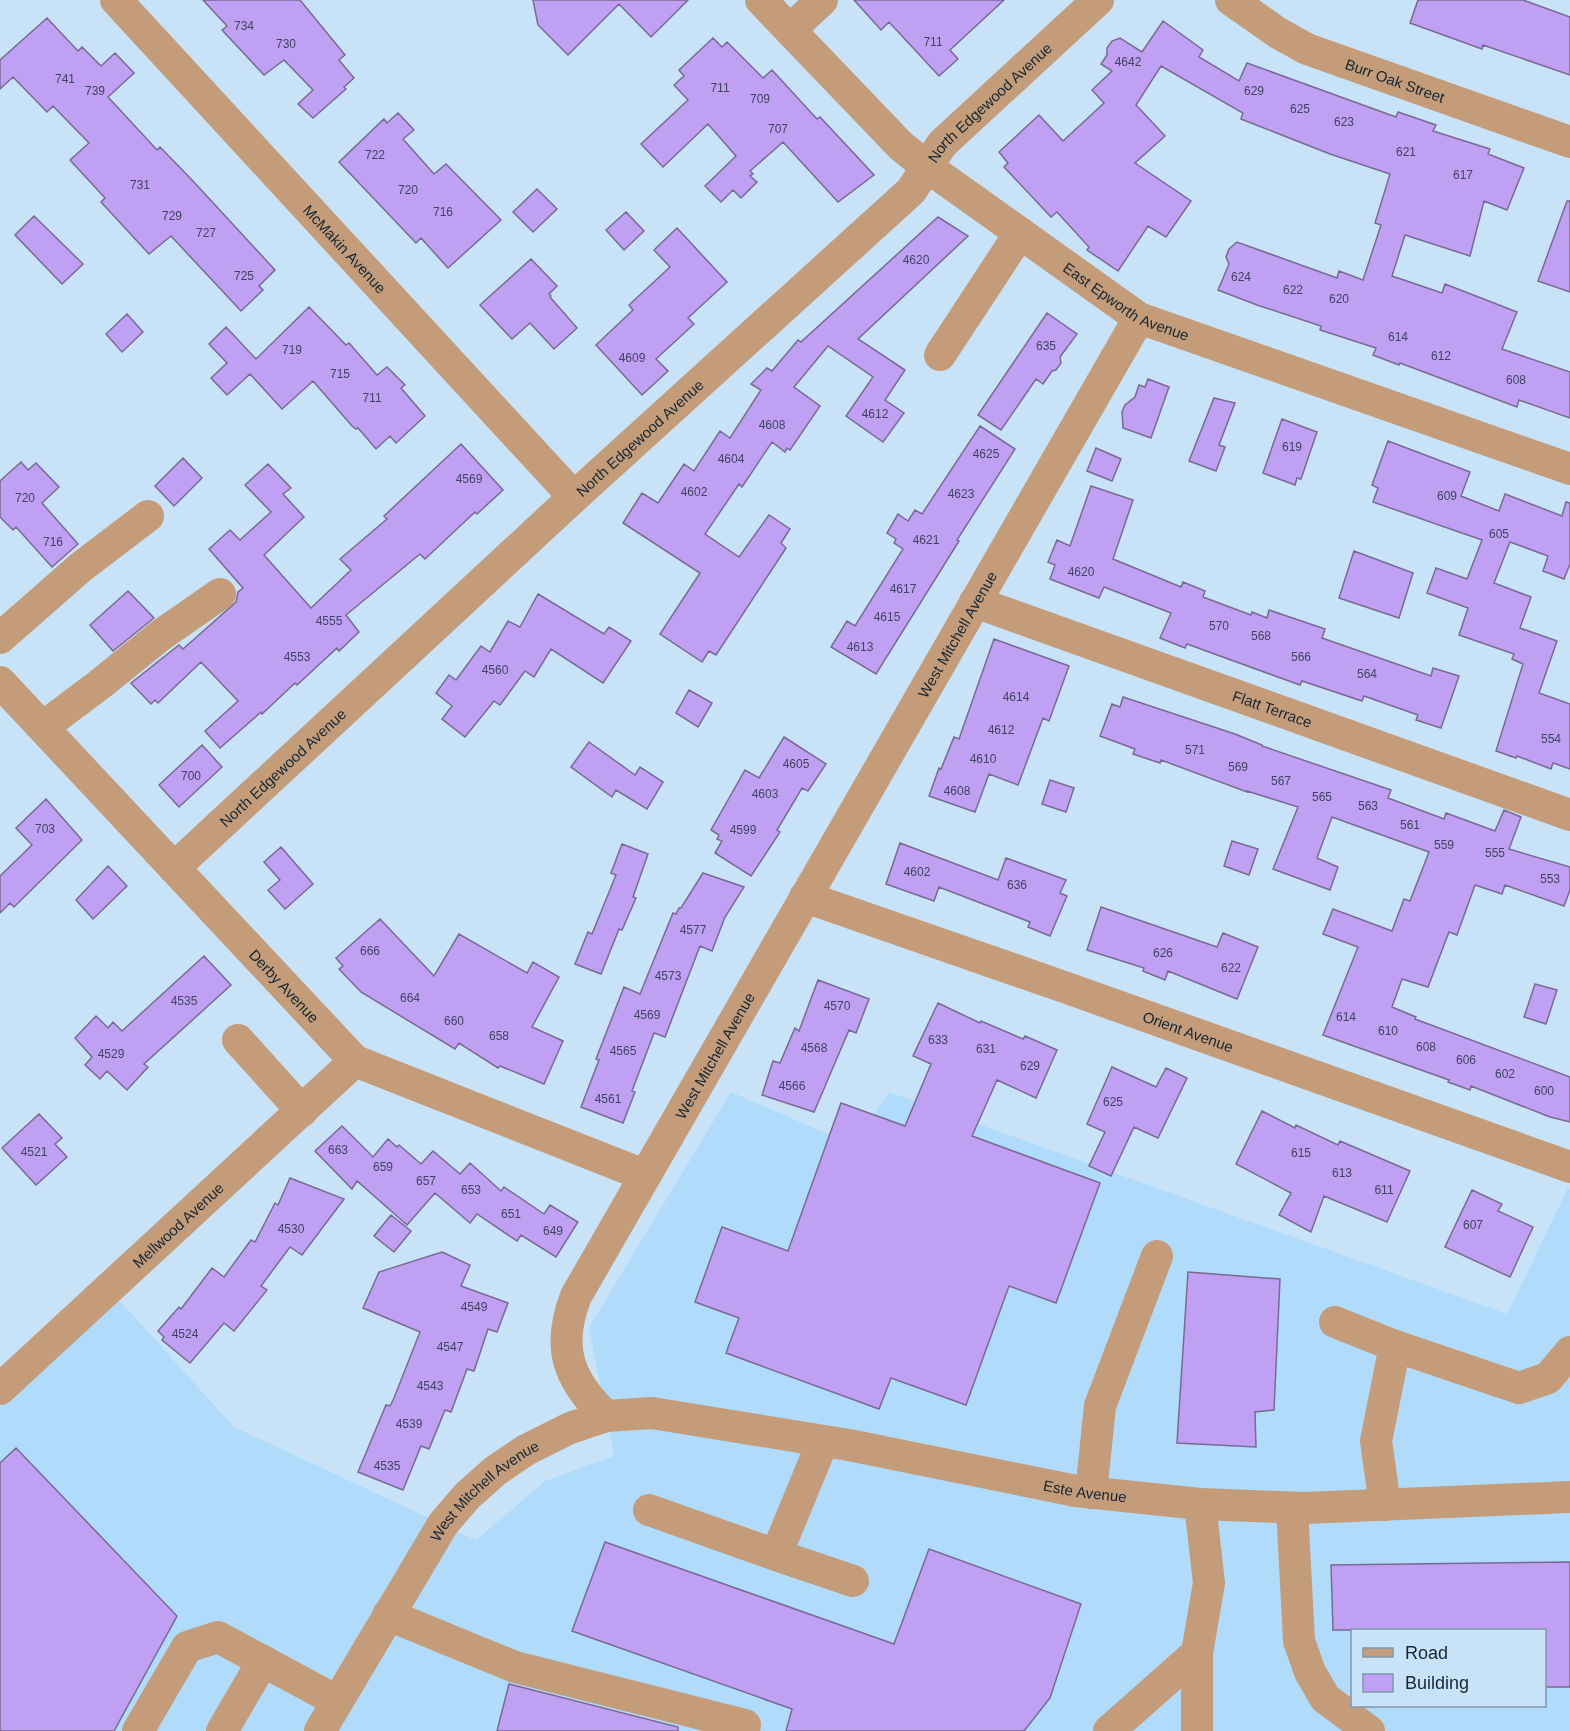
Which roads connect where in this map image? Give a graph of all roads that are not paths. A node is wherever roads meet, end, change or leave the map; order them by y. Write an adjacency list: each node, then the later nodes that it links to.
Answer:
1 (116, 0): 13 (street, McMakin Avenue)
2 (761, 0): 6 (street, East Epworth Avenue)
3 (822, 0): 6 (street)
4 (1230, 0): 7 (street, Burr Oak Street)
5 (1087, 3): 8 (street, North Edgewood Avenue)
6 (790, 30): 8 (street, East Epworth Avenue)
7 (1570, 142)
8 (926, 166): 9 (street, East Epworth Avenue); 13 (street, North Edgewood Avenue)
9 (1020, 233): 10 (street, East Epworth Avenue); 11 (street)
10 (1139, 318): 12 (street, East Epworth Avenue); 16 (street, West Mitchell Avenue)
11 (940, 355)
12 (1570, 468)
13 (574, 497): 21 (street, North Edgewood Avenue)
14 (148, 516): 17 (street)
15 (220, 594): 19 (street)
16 (975, 602): 20 (street, Flatt Terrace); 22 (street, West Mitchell Avenue)
17 (0, 638)
18 (0, 682): 19 (street, Derby Avenue)
19 (43, 727): 21 (street, Derby Avenue)
20 (1570, 815)
21 (174, 868): 24 (street, Derby Avenue)
22 (805, 897): 26 (street, Orient Avenue); 27 (street, West Mitchell Avenue)
23 (238, 1040): 25 (street)
24 (355, 1061): 25 (street, Mellwood Avenue); 27 (street, Derby Avenue)
25 (302, 1111): 32 (street, Mellwood Avenue)
26 (1570, 1167)
27 (644, 1175): 33 (street, West Mitchell Avenue)
28 (1157, 1256): 35 (street)
29 (1335, 1322): 30 (street)
30 (1395, 1346): 31 (street); 38 (street)
31 (1570, 1352)
32 (0, 1389)
33 (606, 1416): 34 (street, Este Avenue); 43 (street, West Mitchell Avenue)
34 (823, 1441): 35 (street, Este Avenue); 41 (street)
35 (1091, 1492): 37 (street, Este Avenue)
36 (1570, 1497): 38 (street, Este Avenue)
37 (1200, 1504): 39 (street, Este Avenue); 44 (street)
38 (1385, 1505): 39 (street, Este Avenue)
39 (1292, 1508): 53 (street)
40 (649, 1510): 41 (street)
41 (776, 1555): 42 (street)
42 (853, 1581)
43 (388, 1615): 46 (street, West Mitchell Avenue); 47 (street)
44 (1197, 1653): 51 (street); 52 (street)
45 (263, 1661): 46 (street); 48 (street); 49 (street)
46 (337, 1701): 50 (street, West Mitchell Avenue)
47 (745, 1725)
48 (138, 1731)
49 (222, 1731)
50 (320, 1731)
51 (1109, 1731)
52 (1197, 1731)
53 (1369, 1731)

